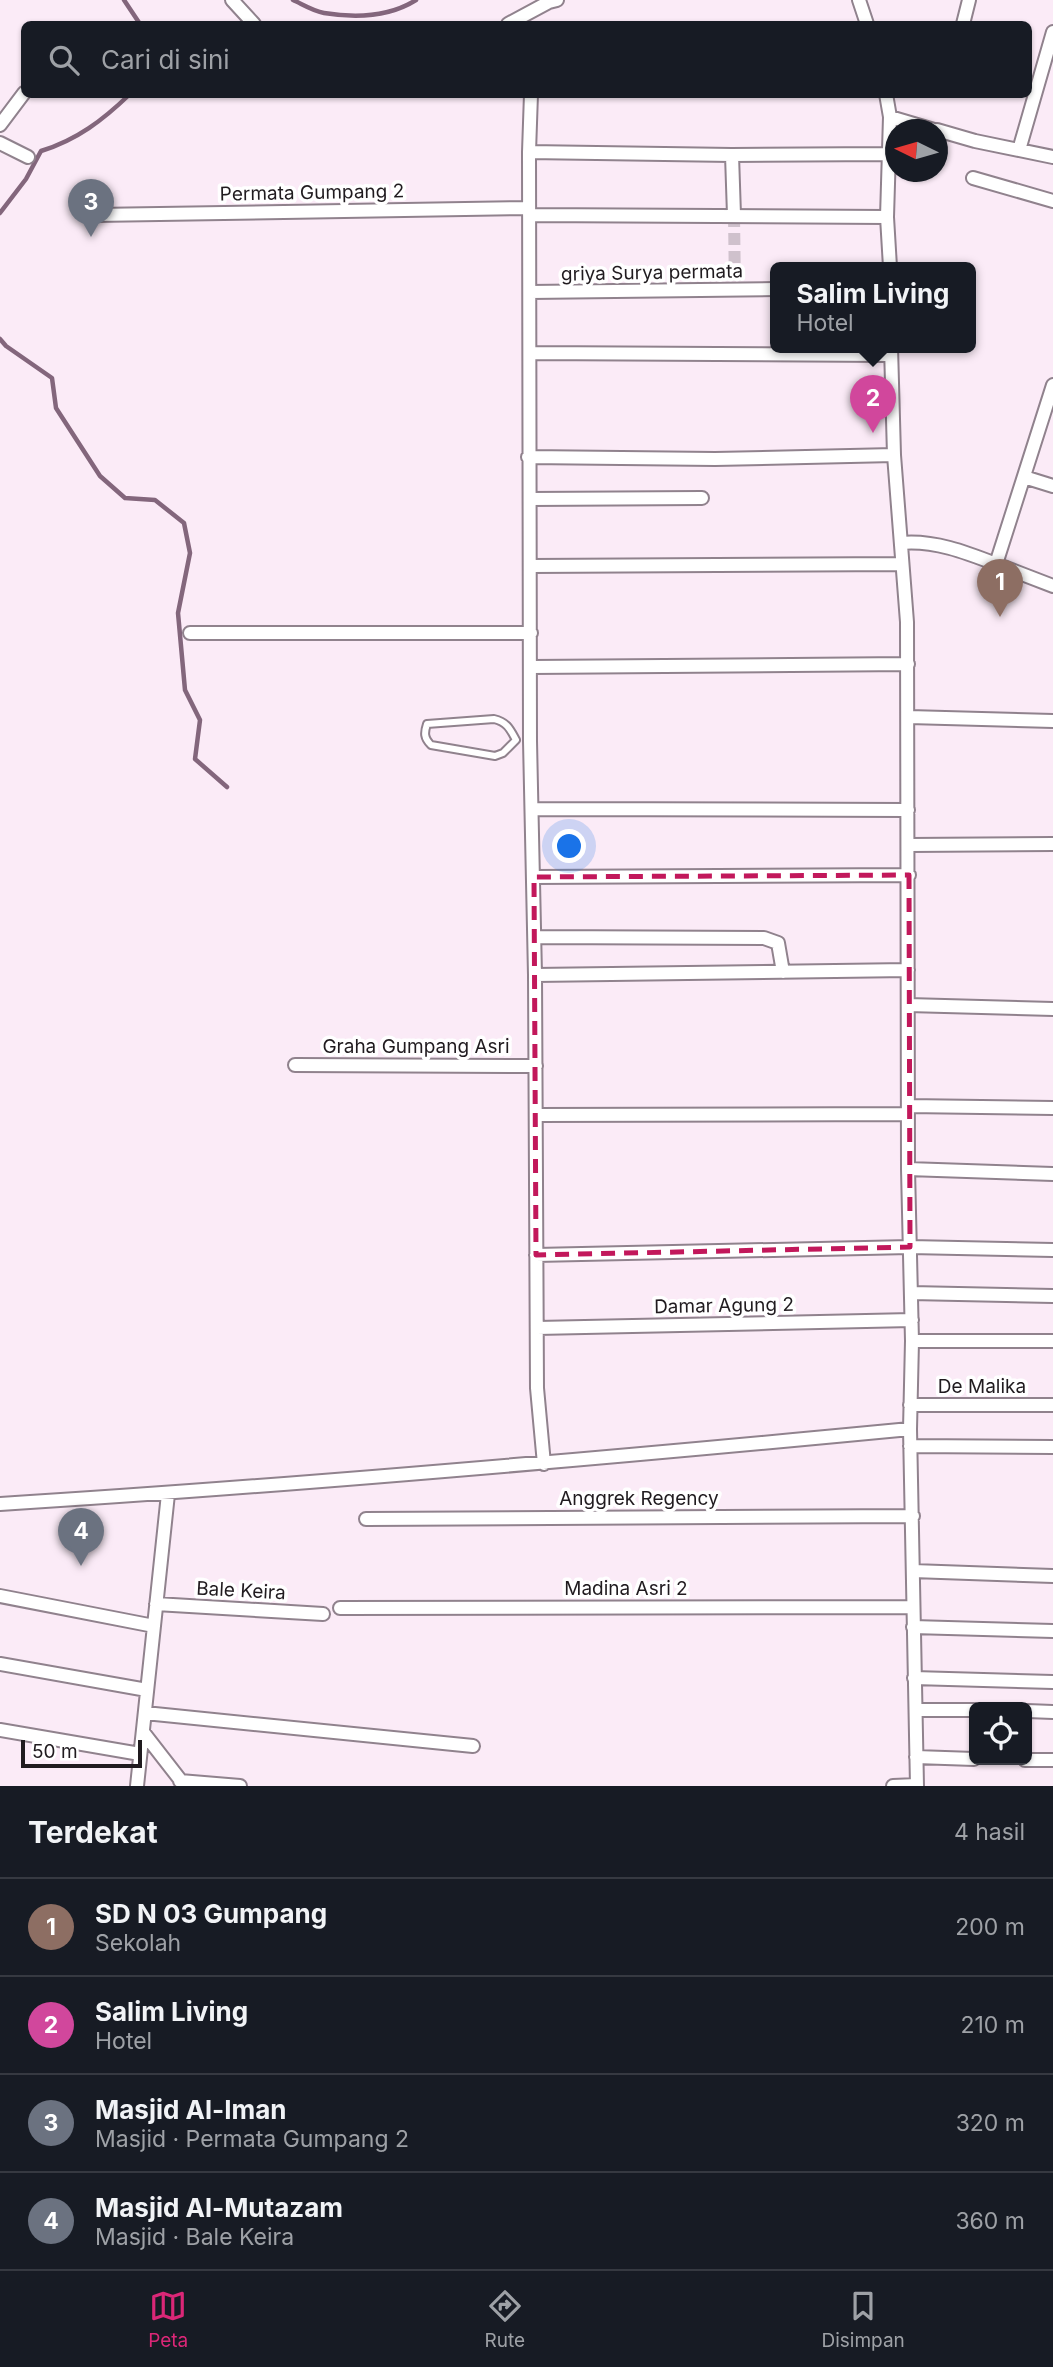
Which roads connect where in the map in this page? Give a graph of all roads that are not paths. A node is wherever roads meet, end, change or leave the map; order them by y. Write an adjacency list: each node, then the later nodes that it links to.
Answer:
1 (232, 0): 6 (street)
2 (557, 0): 5 (street)
3 (859, 0): 7 (street)
4 (970, 0): 8 (street)
5 (530, 18)
6 (251, 21)
7 (866, 21)
8 (964, 21)
9 (1053, 32): 18 (street)
10 (21, 97): 15 (street)
11 (531, 98): 19 (street)
12 (887, 98): 13 (street)
13 (890, 117): 14 (street)
14 (897, 119)
15 (0, 125)
16 (948, 133): 18 (street)
17 (2, 149): 22 (street)
18 (1019, 150): 23 (street)
19 (529, 152): 21 (street); 27 (street)
20 (885, 154): 21 (street)
21 (732, 155): 29 (street)
22 (28, 157)
23 (1053, 158)
24 (973, 178): 26 (street)
25 (887, 182): 30 (street)
26 (1053, 201)
27 (529, 211): 28 (street, Permata Gumpang 2); 29 (street, Permata Gumpang 2); 33 (street)
28 (95, 215)
29 (734, 215): 30 (street, Permata Gumpang 2)
30 (887, 217): 31 (street)
31 (890, 262)
32 (770, 289): 33 (street, griya Surya permata)
33 (530, 292): 35 (street)
34 (770, 352): 35 (street)
35 (530, 353): 39 (street)
36 (890, 353): 38 (street)
37 (1053, 385): 40 (street)
38 (894, 455): 39 (street); 44 (street)
39 (528, 457): 43 (street)
40 (1024, 477): 41 (street); 46 (street)
41 (1053, 486)
42 (702, 498): 43 (street)
43 (530, 499): 47 (street)
44 (901, 543): 45 (street); 46 (street)
45 (902, 564): 47 (street); 51 (street)
46 (996, 564): 48 (street)
47 (530, 566): 50 (street)
48 (1053, 586)
49 (190, 633): 50 (street)
50 (531, 633): 52 (street)
51 (908, 664): 52 (street); 53 (street)
52 (531, 667): 56 (street)
53 (908, 718): 54 (street); 58 (street)
54 (1053, 721)
55 (516, 740): 55 (lane); 56 (lane)
56 (530, 741): 57 (street)
57 (533, 809): 58 (street); 62 (street)
58 (908, 810): 59 (street)
59 (909, 845): 60 (street); 61 (street)
60 (1053, 845)
61 (909, 875): 62 (street); 64 (street)
62 (534, 877): 63 (street)
63 (535, 937): 65 (street); 66 (street)
64 (908, 970): 65 (street); 67 (street)
65 (783, 972): 66 (street)
66 (535, 975): 70 (street)
67 (908, 1005): 68 (street); 72 (street)
68 (1053, 1009)
69 (295, 1065): 70 (street, Graha Gumpang Asri)
70 (536, 1066): 73 (street)
71 (1053, 1108): 72 (street)
72 (908, 1110): 73 (street); 74 (street)
73 (536, 1115): 78 (street)
74 (908, 1169): 75 (street); 76 (street)
75 (1053, 1174)
76 (910, 1247): 77 (street); 78 (street); 79 (street)
77 (1053, 1250)
78 (536, 1255): 82 (street)
79 (911, 1293): 80 (street); 81 (street)
80 (1053, 1296)
81 (912, 1320): 82 (street, Damar Agung 2); 83 (street)
82 (537, 1328): 90 (street)
83 (912, 1341): 84 (street); 85 (street)
84 (1053, 1341)
85 (910, 1405): 86 (street, De Malika); 87 (street)
86 (1053, 1405)
87 (910, 1429): 88 (street); 90 (street)
88 (910, 1446): 89 (street); 93 (street)
89 (1053, 1447)
90 (544, 1464): 91 (street)
91 (168, 1494): 92 (street); 98 (street)
92 (0, 1504)
93 (913, 1516): 94 (street, Anggrek Regency); 95 (street)
94 (366, 1518)
95 (913, 1571): 96 (street); 99 (street)
96 (1053, 1576)
97 (0, 1596): 102 (street)
98 (156, 1604): 101 (street, Bale Keira); 102 (street)
99 (913, 1607): 100 (street, Madina Asri 2); 103 (street)
100 (340, 1608)
101 (323, 1614)
102 (154, 1626): 108 (street)
103 (913, 1627): 104 (street); 106 (street)
104 (1053, 1631)
105 (0, 1664): 108 (street)
106 (915, 1678): 107 (street); 109 (street)
107 (1053, 1682)
108 (147, 1690): 113 (street)
109 (916, 1710): 110 (street); 118 (street)
110 (969, 1710)
111 (1032, 1711): 112 (street)
112 (1053, 1712)
113 (145, 1713): 115 (street); 116 (street)
114 (0, 1730): 117 (street)
115 (143, 1732): 117 (street); 122 (street)
116 (473, 1746)
117 (141, 1754): 123 (street)
118 (916, 1758): 119 (street); 126 (street)
119 (969, 1759)
120 (1032, 1760): 121 (street)
121 (1053, 1760)
122 (183, 1783): 124 (street)
123 (137, 1786)
124 (240, 1786)
125 (893, 1786): 126 (street)
126 (917, 1786)

